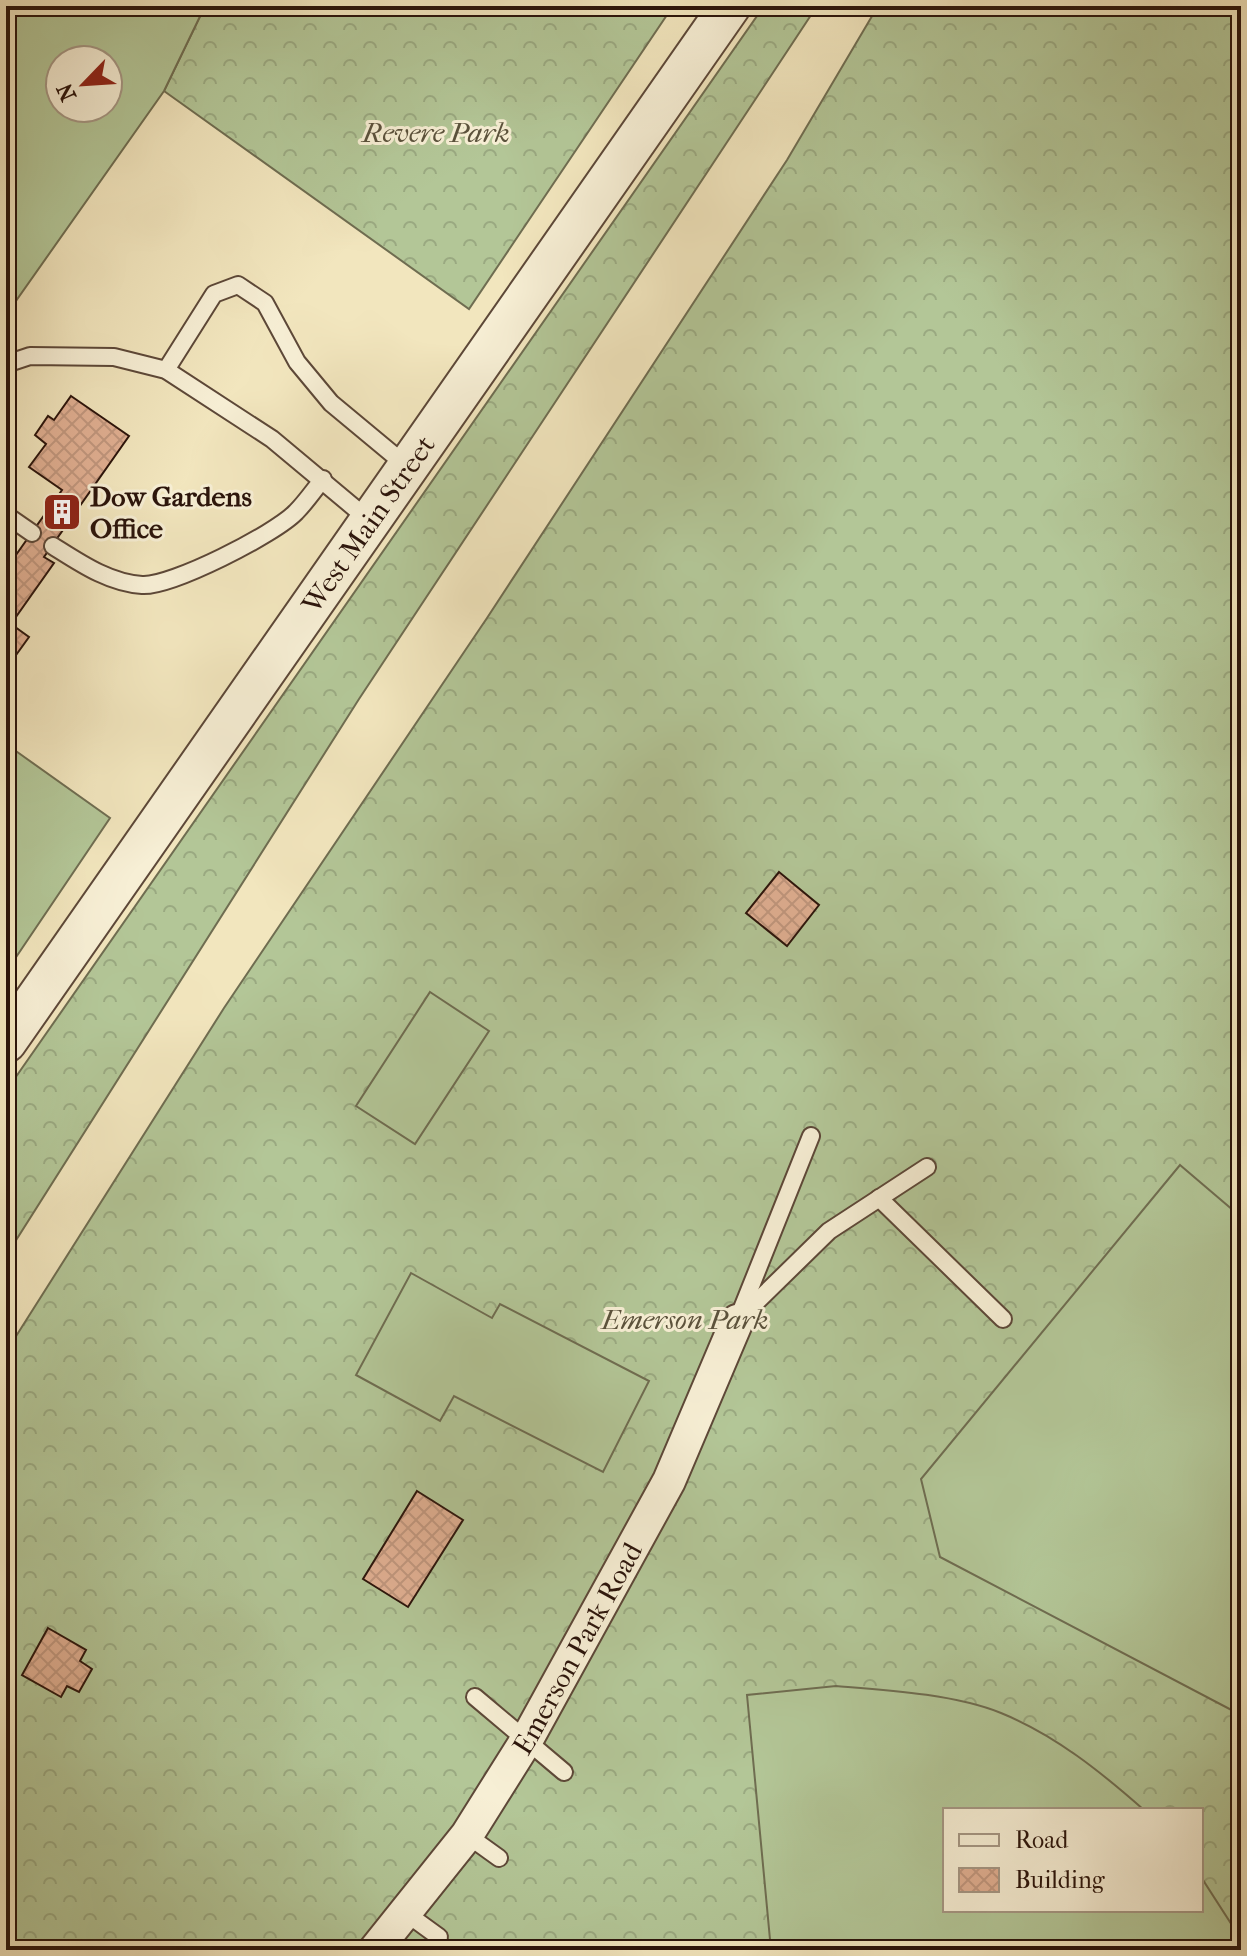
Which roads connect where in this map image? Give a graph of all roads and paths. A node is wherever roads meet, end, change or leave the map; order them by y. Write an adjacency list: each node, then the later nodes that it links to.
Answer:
1 (730, 6): 4 (street, West Main Street)
2 (6, 364): 3 (lane)
3 (166, 370): 4 (lane); 5 (lane)
4 (408, 467): 7 (street, West Main Street)
5 (323, 479): 7 (lane); 9 (lane)
6 (6, 515): 8 (lane)
7 (371, 521): 10 (street, West Main Street)
8 (32, 533)
9 (53, 546)
10 (6, 1042)
11 (811, 1136): 15 (lane)
12 (927, 1167): 13 (lane)
13 (879, 1198): 14 (lane); 15 (lane)
14 (1003, 1319)
15 (737, 1321): 17 (street, Emerson Park Road)
16 (475, 1697): 17 (lane)
17 (526, 1741): 18 (lane); 19 (street, Emerson Park Road)
18 (564, 1772)
19 (467, 1835): 20 (lane); 21 (street, Emerson Park Road)
20 (499, 1858)
21 (406, 1913): 22 (lane); 23 (street, Emerson Park Road)
22 (439, 1937)
23 (375, 1950)

